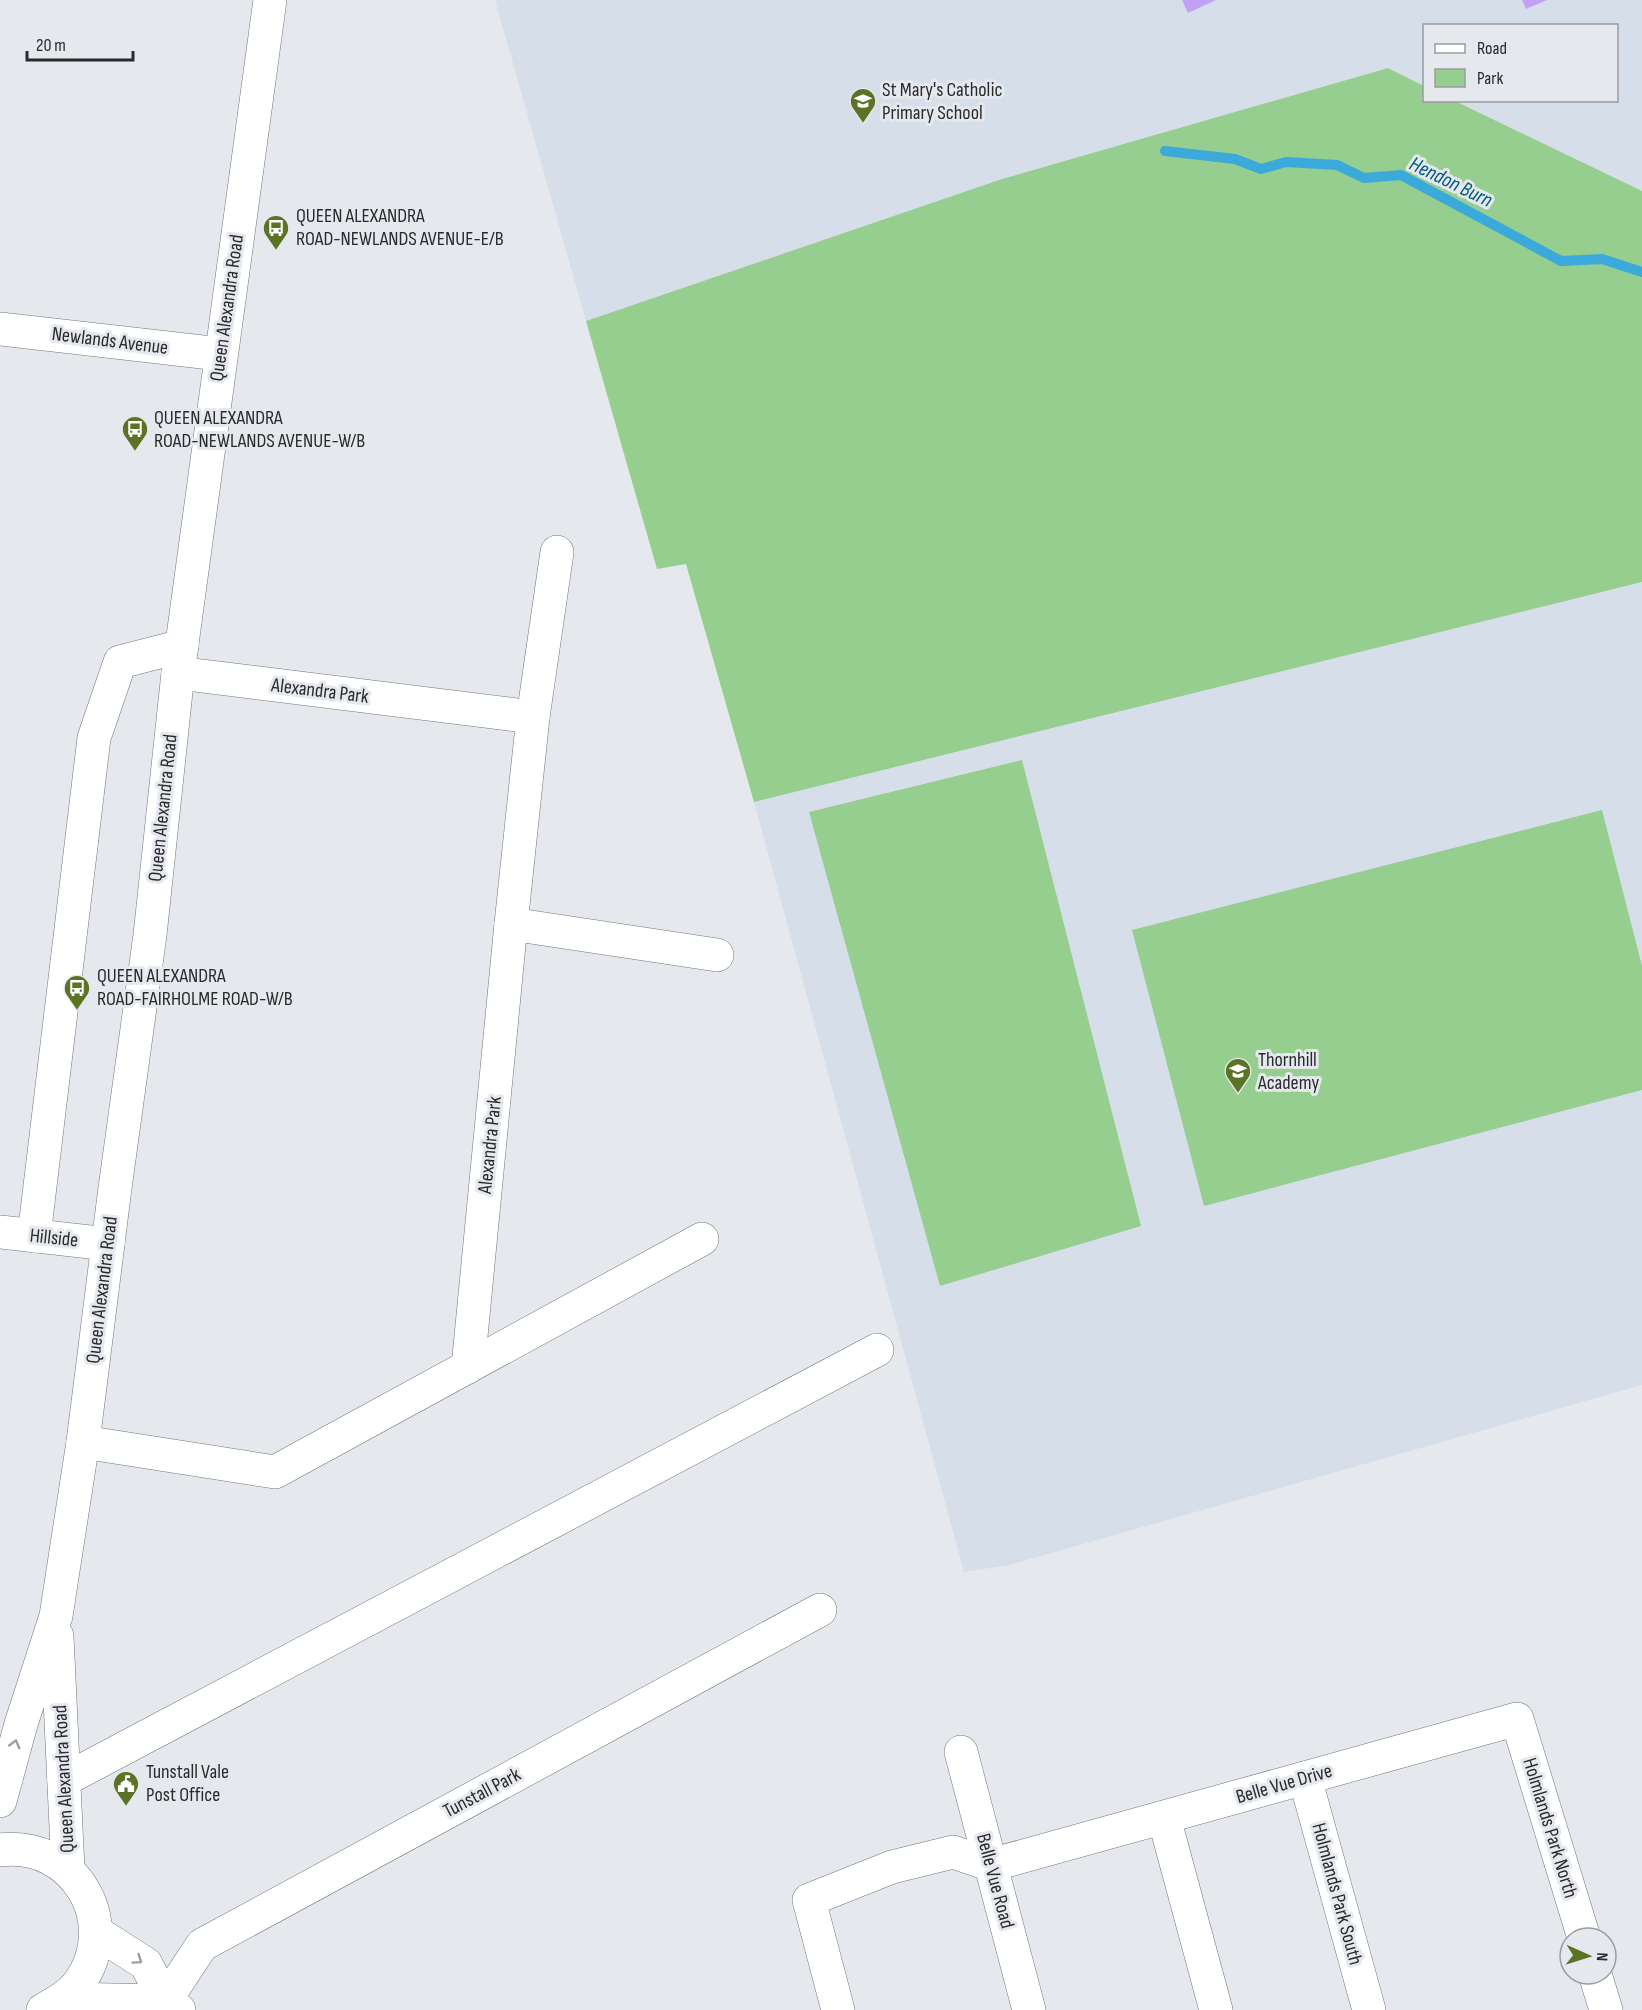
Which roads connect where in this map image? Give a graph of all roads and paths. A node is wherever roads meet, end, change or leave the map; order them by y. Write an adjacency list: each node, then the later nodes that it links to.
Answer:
1 (270, 0): 3 (street, Queen Alexandra Road)
2 (0, 329): 3 (street, Newlands Avenue)
3 (220, 354): 5 (street, Queen Alexandra Road)
4 (556, 552): 6 (street, Alexandra Park)
5 (180, 659): 6 (street, Alexandra Park); 10 (street); 12 (street, Queen Alexandra Road)
6 (533, 717): 7 (street, Alexandra Park)
7 (511, 924): 8 (street); 14 (street, Alexandra Park)
8 (717, 955)
9 (0, 1232): 10 (street, Hillside)
10 (34, 1236): 12 (street, Hillside)
11 (702, 1239): 14 (street)
12 (108, 1244): 15 (street, Queen Alexandra Road)
13 (877, 1350): 21 (street)
14 (468, 1367): 15 (street)
15 (83, 1442): 17 (street, Queen Alexandra Road)
16 (820, 1610): 31 (street, Tunstall Park)
17 (56, 1616): 21 (street, Queen Alexandra Road); 22 (street, Queen Alexandra Road, one-way to 17)
18 (1517, 1719): 20 (street, Belle Vue Drive); 27 (street, Holmlands Park North)
19 (961, 1752): 25 (street, Belle Vue Road)
20 (1305, 1778): 23 (street, Belle Vue Drive); 35 (street, Holmlands Park South)
21 (64, 1780): 26 (street, Queen Alexandra Road)
22 (0, 1801)
23 (1164, 1818): 25 (street, Belle Vue Drive); 34 (street)
24 (0, 1850): 26 (street, Queen Alexandra Road)
25 (991, 1865): 32 (street); 33 (street, Belle Vue Road)
26 (68, 1870): 28 (street, Queen Alexandra Road)
27 (1580, 1926)
28 (96, 1932): 30 (street, Queen Alexandra Road); 31 (street, one-way to 31)
29 (1599, 1986): 36 (street)
30 (53, 2004): 31 (street)
31 (172, 2005)
32 (838, 2010)
33 (1029, 2010)
34 (1216, 2010)
35 (1369, 2010)
36 (1606, 2010)

